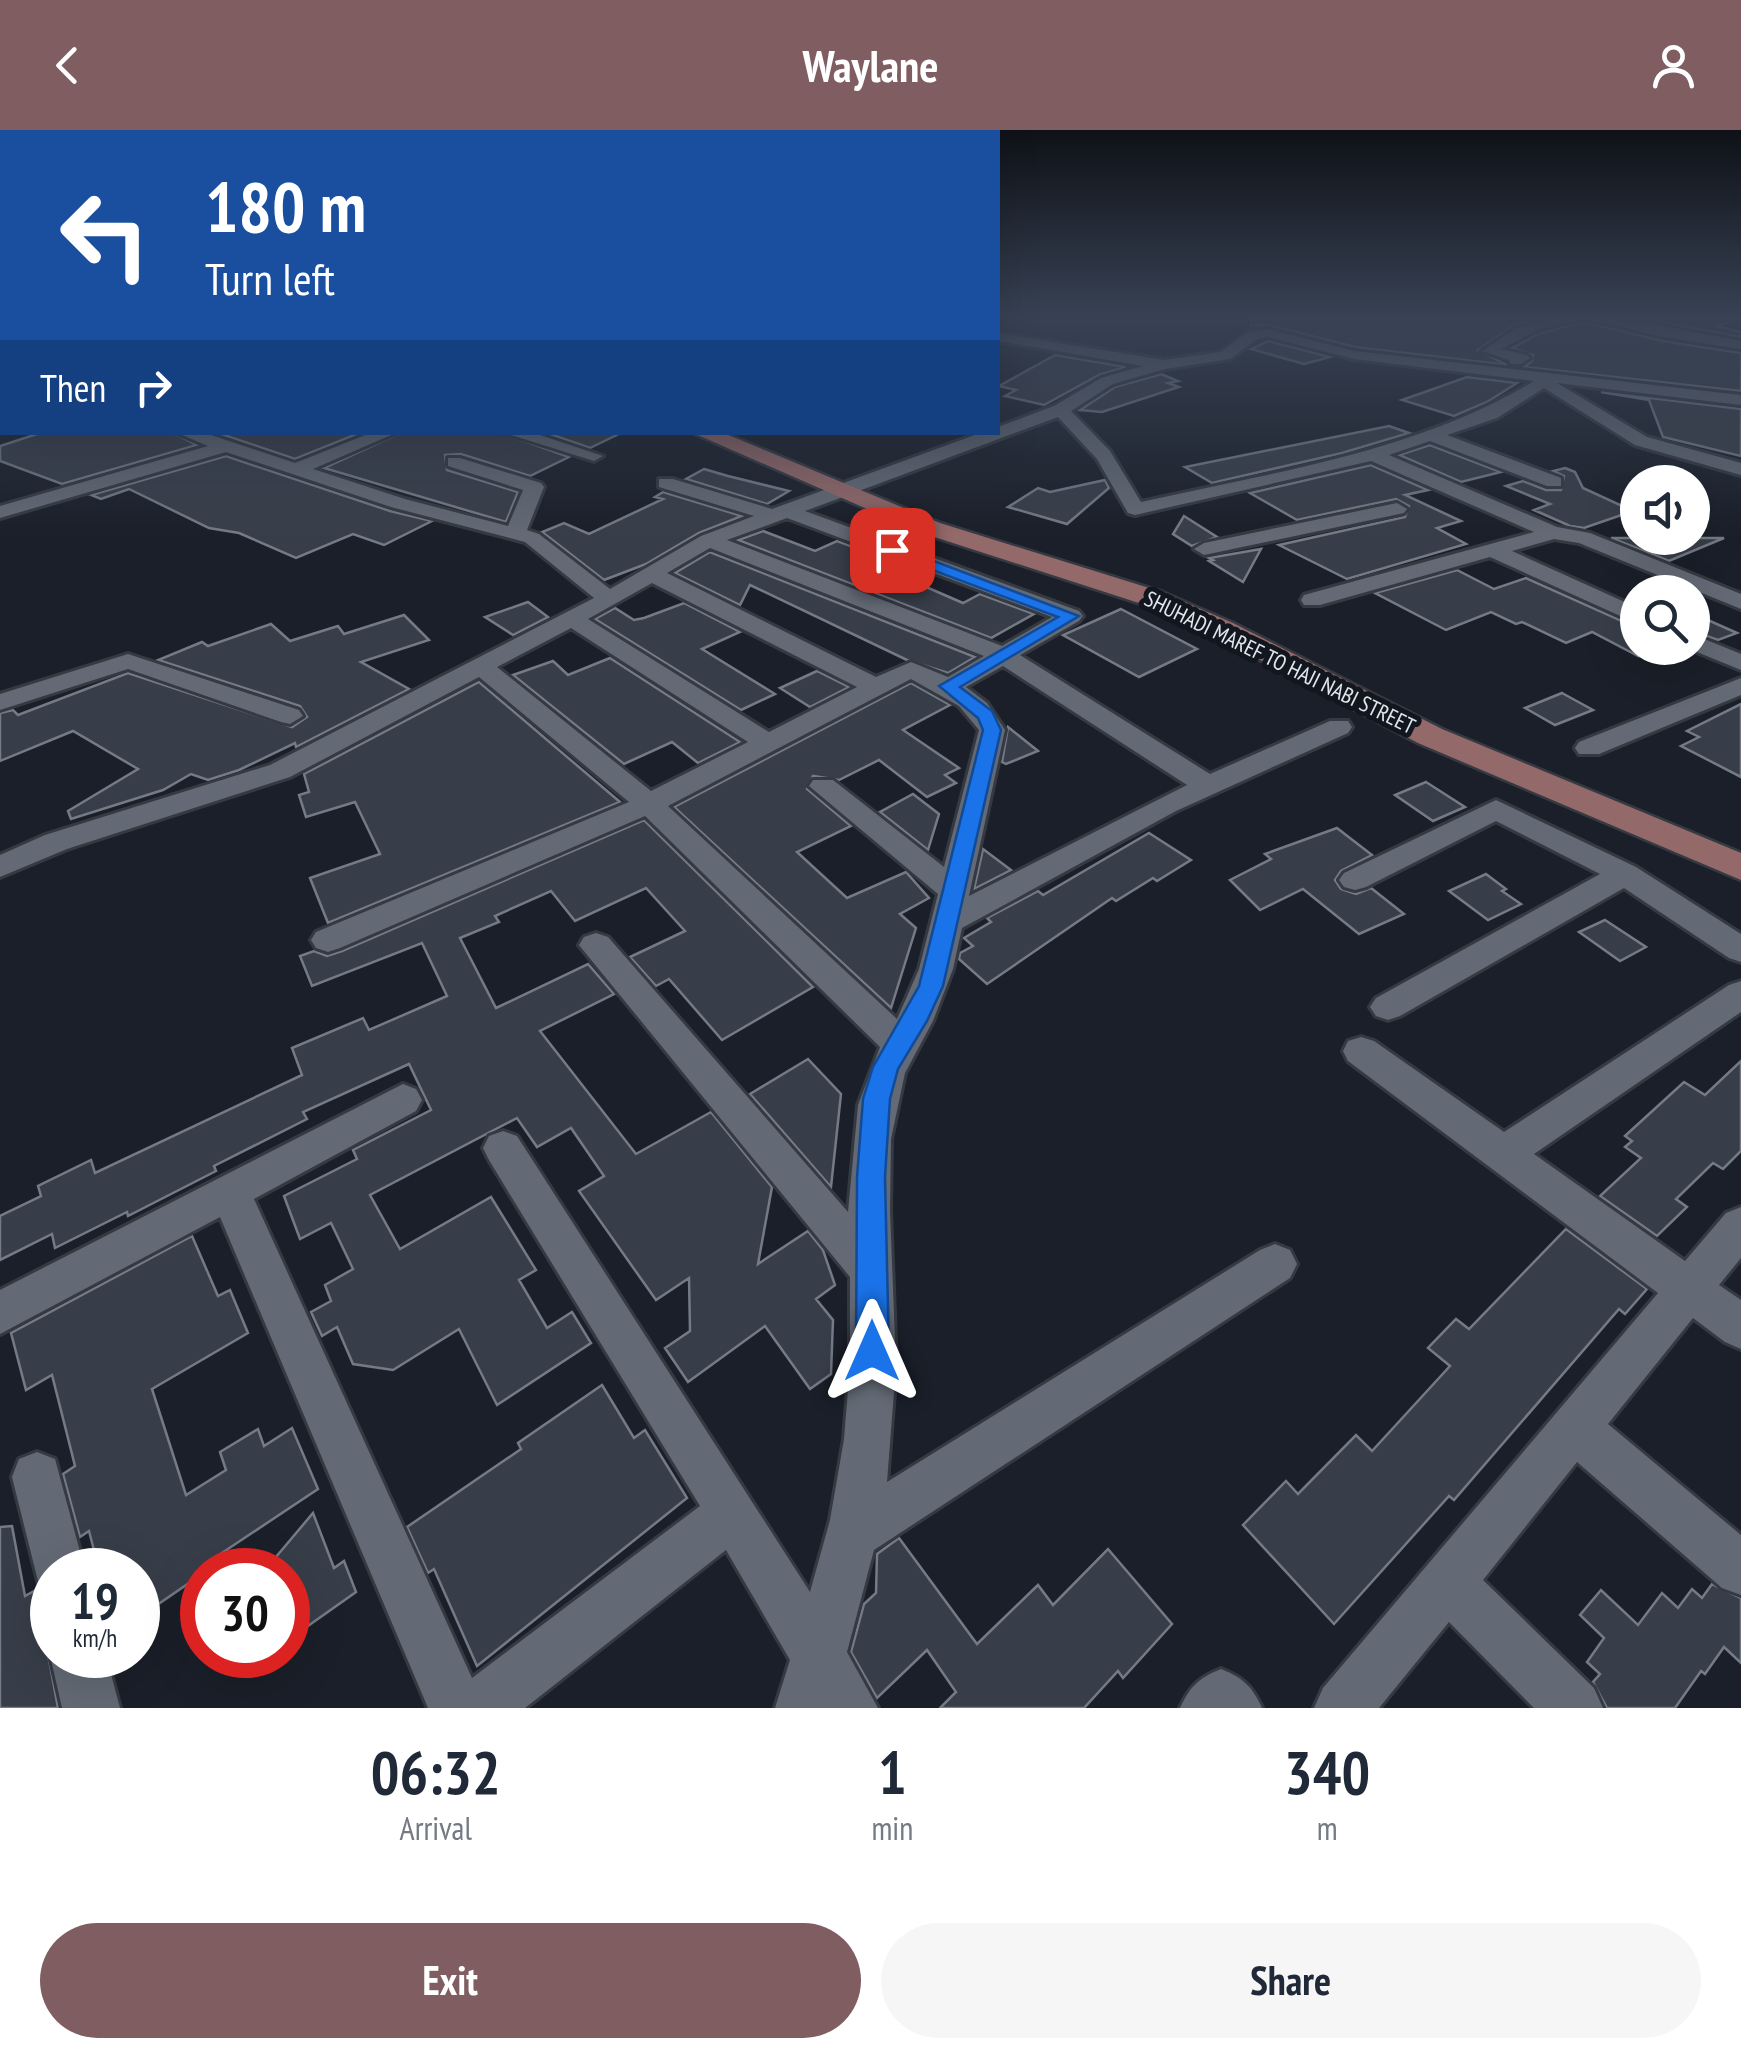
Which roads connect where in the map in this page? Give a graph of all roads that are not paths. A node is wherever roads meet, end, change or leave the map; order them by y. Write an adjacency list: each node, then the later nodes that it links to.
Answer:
1 (1093, 389): 6 (street)
2 (1527, 389): 14 (street)
3 (1553, 389): 19 (street)
4 (1626, 389): 5 (street)
5 (1741, 400)
6 (1060, 410): 7 (street); 16 (street)
7 (1000, 432)
8 (192, 435): 15 (street)
9 (383, 435): 20 (street)
10 (520, 435): 17 (street)
11 (709, 435): 23 (main road, SHUHADI MAREF TO HAJI NABI STREET)
12 (748, 435): 23 (main road)
13 (992, 435): 23 (street)
14 (1430, 435): 16 (street); 21 (street)
15 (224, 446): 20 (street); 25 (street)
16 (1373, 455): 27 (street)
17 (594, 456)
18 (454, 462): 28 (street)
19 (1741, 469)
20 (296, 470): 28 (street)
21 (1554, 482)
22 (666, 483): 26 (street)
23 (851, 487): 26 (street); 53 (main road); 55 (main road, SHUHADI MAREF TO HAJI NABI STREET)
24 (1397, 509): 30 (street)
25 (0, 512)
26 (777, 513): 29 (street); 39 (street)
27 (1552, 532): 31 (street); 35 (street)
28 (515, 534): 33 (street)
29 (708, 540): 32 (street); 39 (street)
30 (1204, 549)
31 (1492, 550): 34 (street); 36 (street)
32 (650, 573): 33 (street); 44 (street)
33 (609, 599): 37 (street)
34 (1312, 600)
35 (1741, 602)
36 (1620, 608)
37 (569, 617): 41 (street); 48 (street)
38 (1710, 649): 40 (street)
39 (1003, 655): 42 (street); 51 (street)
40 (1741, 663)
41 (480, 665): 52 (street); 54 (street)
42 (948, 686): 44 (street); 58 (street)
43 (1741, 686): 49 (street)
44 (876, 688): 48 (street)
45 (0, 702): 46 (street)
46 (290, 716)
47 (1339, 727): 51 (street)
48 (768, 743): 52 (street)
49 (1590, 748)
50 (822, 786): 58 (street)
51 (1209, 786): 58 (street)
52 (649, 804): 59 (street); 64 (street)
53 (1741, 837)
54 (0, 867)
55 (1741, 867)
56 (1624, 874): 57 (street); 61 (street); 63 (street)
57 (1355, 880)
58 (952, 906): 64 (street)
59 (328, 940)
60 (596, 946): 72 (street)
61 (1741, 950)
62 (1741, 994): 68 (street)
63 (1388, 1007)
64 (900, 1044): 72 (street)
65 (1360, 1050): 68 (street)
66 (402, 1100): 69 (street)
67 (503, 1148): 78 (street)
68 (1503, 1154): 73 (street)
69 (230, 1192): 74 (street); 86 (street)
70 (1741, 1226): 73 (street)
71 (1275, 1264): 79 (street)
72 (870, 1269): 79 (street)
73 (1690, 1290): 75 (street); 76 (street)
74 (0, 1313)
75 (1741, 1327)
76 (1576, 1428): 81 (street); 82 (street)
77 (37, 1477): 80 (street)
78 (733, 1513): 83 (street); 87 (street)
79 (852, 1534): 83 (street)
80 (54, 1548)
81 (1741, 1569)
82 (1447, 1582): 92 (street); 93 (street)
83 (818, 1657): 88 (street); 89 (street)
84 (84, 1678): 85 (street)
85 (91, 1708)
86 (457, 1708)
87 (479, 1708)
88 (804, 1708)
89 (849, 1708)
90 (1209, 1708): 91 (street)
91 (1233, 1708)
92 (1344, 1708)
93 (1574, 1708)

